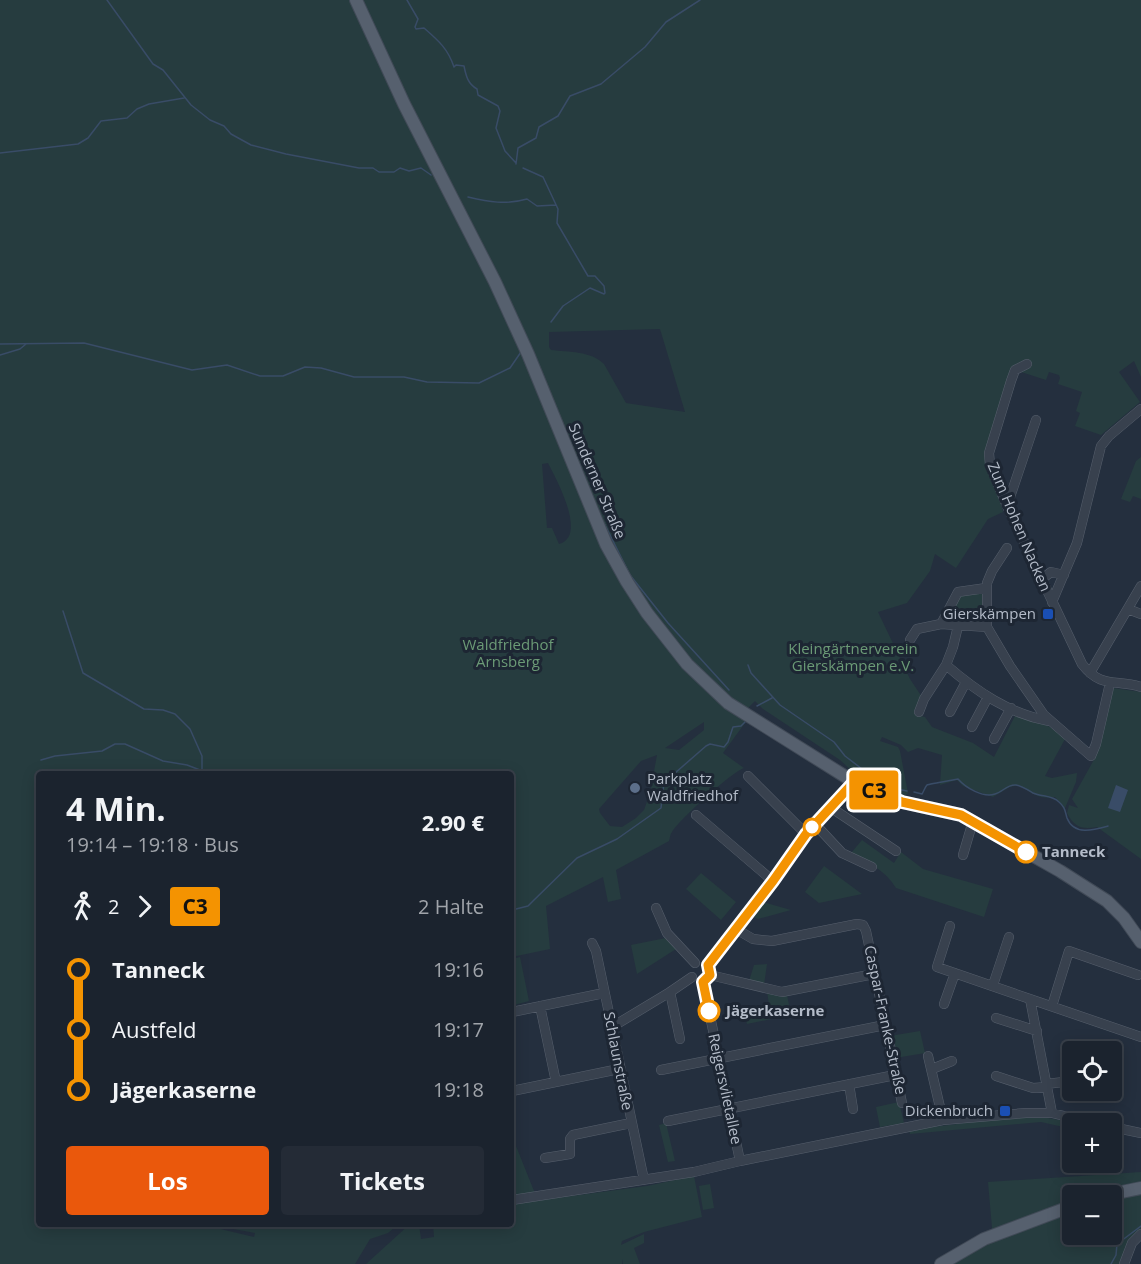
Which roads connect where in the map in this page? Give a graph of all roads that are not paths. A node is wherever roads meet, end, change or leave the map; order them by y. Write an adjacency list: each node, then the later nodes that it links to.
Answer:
1 (356, 0): 31 (main road, Sunderner Straße)
2 (1027, 364): 5 (street, Zum Hohen Nacken)
3 (1141, 409): 7 (street)
4 (1035, 420): 5 (street)
5 (1007, 506): 8 (street, Zum Hohen Nacken)
6 (1007, 548): 10 (street)
7 (1064, 575): 8 (street); 11 (street)
8 (1042, 579): 11 (street, Zum Hohen Nacken)
9 (1141, 586): 12 (street)
10 (986, 588): 14 (street); 16 (street)
11 (1052, 602): 19 (street, Zum Hohen Nacken)
12 (1128, 609): 13 (street); 19 (street)
13 (1141, 614)
14 (941, 624): 15 (street); 17 (street)
15 (958, 626): 16 (street); 18 (street)
16 (987, 627): 27 (street)
17 (910, 640)
18 (946, 665): 20 (street); 25 (street)
19 (1090, 673): 21 (street, Zum Hohen Nacken)
20 (966, 682): 23 (street); 26 (street)
21 (1110, 684): 22 (street, Zum Hohen Nacken); 27 (street)
22 (1141, 687)
23 (988, 697): 24 (street); 28 (street)
24 (1011, 708): 27 (street); 29 (street)
25 (919, 712)
26 (950, 712)
27 (1049, 721)
28 (972, 727)
29 (994, 739)
30 (748, 776): 36 (street)
31 (854, 782): 32 (street); 34 (main road, Sunderner Straße)
32 (830, 807): 35 (street); 37 (street)
33 (696, 815): 40 (street)
34 (973, 821): 38 (street); 45 (main road, Sunderner Straße)
35 (814, 824): 36 (street); 39 (street)
36 (806, 834): 40 (street)
37 (896, 850)
38 (963, 855)
39 (872, 867)
40 (773, 881): 43 (street)
41 (656, 908): 47 (street)
42 (950, 926): 49 (street)
43 (736, 929): 48 (street); 50 (street, Caspar-Franke-Straße)
44 (1009, 937): 54 (street)
45 (1141, 942)
46 (592, 943): 56 (street, Schlaunstraße)
47 (695, 963): 48 (street); 52 (street)
48 (708, 965): 53 (street, Reigersvlietallee)
49 (955, 973): 54 (street); 58 (street)
50 (874, 974): 53 (street); 63 (street, Caspar-Franke-Straße)
51 (1138, 975): 60 (street)
52 (692, 977): 53 (street); 55 (street)
53 (706, 978): 69 (street, Reigersvlietallee)
54 (993, 985): 57 (street)
55 (670, 992): 64 (street); 67 (street)
56 (604, 993): 59 (street); 64 (street, Schlaunstraße)
57 (1030, 999): 60 (street); 65 (street)
58 (944, 1004)
59 (540, 1006): 61 (street); 76 (street)
60 (1052, 1006): 66 (street)
61 (514, 1012)
62 (996, 1018): 65 (street)
63 (885, 1025): 69 (street); 74 (street, Caspar-Franke-Straße)
64 (612, 1027): 71 (street, Schlaunstraße)
65 (1037, 1032): 79 (street)
66 (1141, 1037)
67 (680, 1039)
68 (928, 1056): 72 (street)
69 (718, 1059): 73 (street); 82 (street, Reigersvlietallee)
70 (952, 1061): 72 (street)
71 (619, 1069): 76 (street); 88 (street, Schlaunstraße)
72 (932, 1069): 86 (street)
73 (661, 1070)
74 (895, 1075): 78 (street); 81 (street, Caspar-Franke-Straße)
75 (996, 1076): 79 (street)
76 (556, 1082): 80 (street)
77 (1062, 1083): 79 (street)
78 (849, 1084): 82 (street); 83 (street)
79 (1046, 1086): 84 (street)
80 (514, 1091)
81 (902, 1103)
82 (729, 1109): 87 (street); 92 (street, Reigersvlietallee)
83 (853, 1109)
84 (1052, 1113): 85 (street); 86 (street)
85 (1062, 1115)
86 (943, 1120): 92 (street)
87 (668, 1121)
88 (631, 1123): 91 (street); 93 (street, Schlaunstraße)
89 (1122, 1129): 90 (street)
90 (1141, 1133)
91 (545, 1158)
92 (740, 1161): 93 (street)
93 (644, 1180): 96 (street)
94 (1141, 1188): 95 (main road)
95 (1122, 1192)
96 (514, 1200)
97 (1062, 1210): 99 (main road)
98 (1141, 1234): 100 (street)
99 (941, 1264)
100 (1124, 1264)

